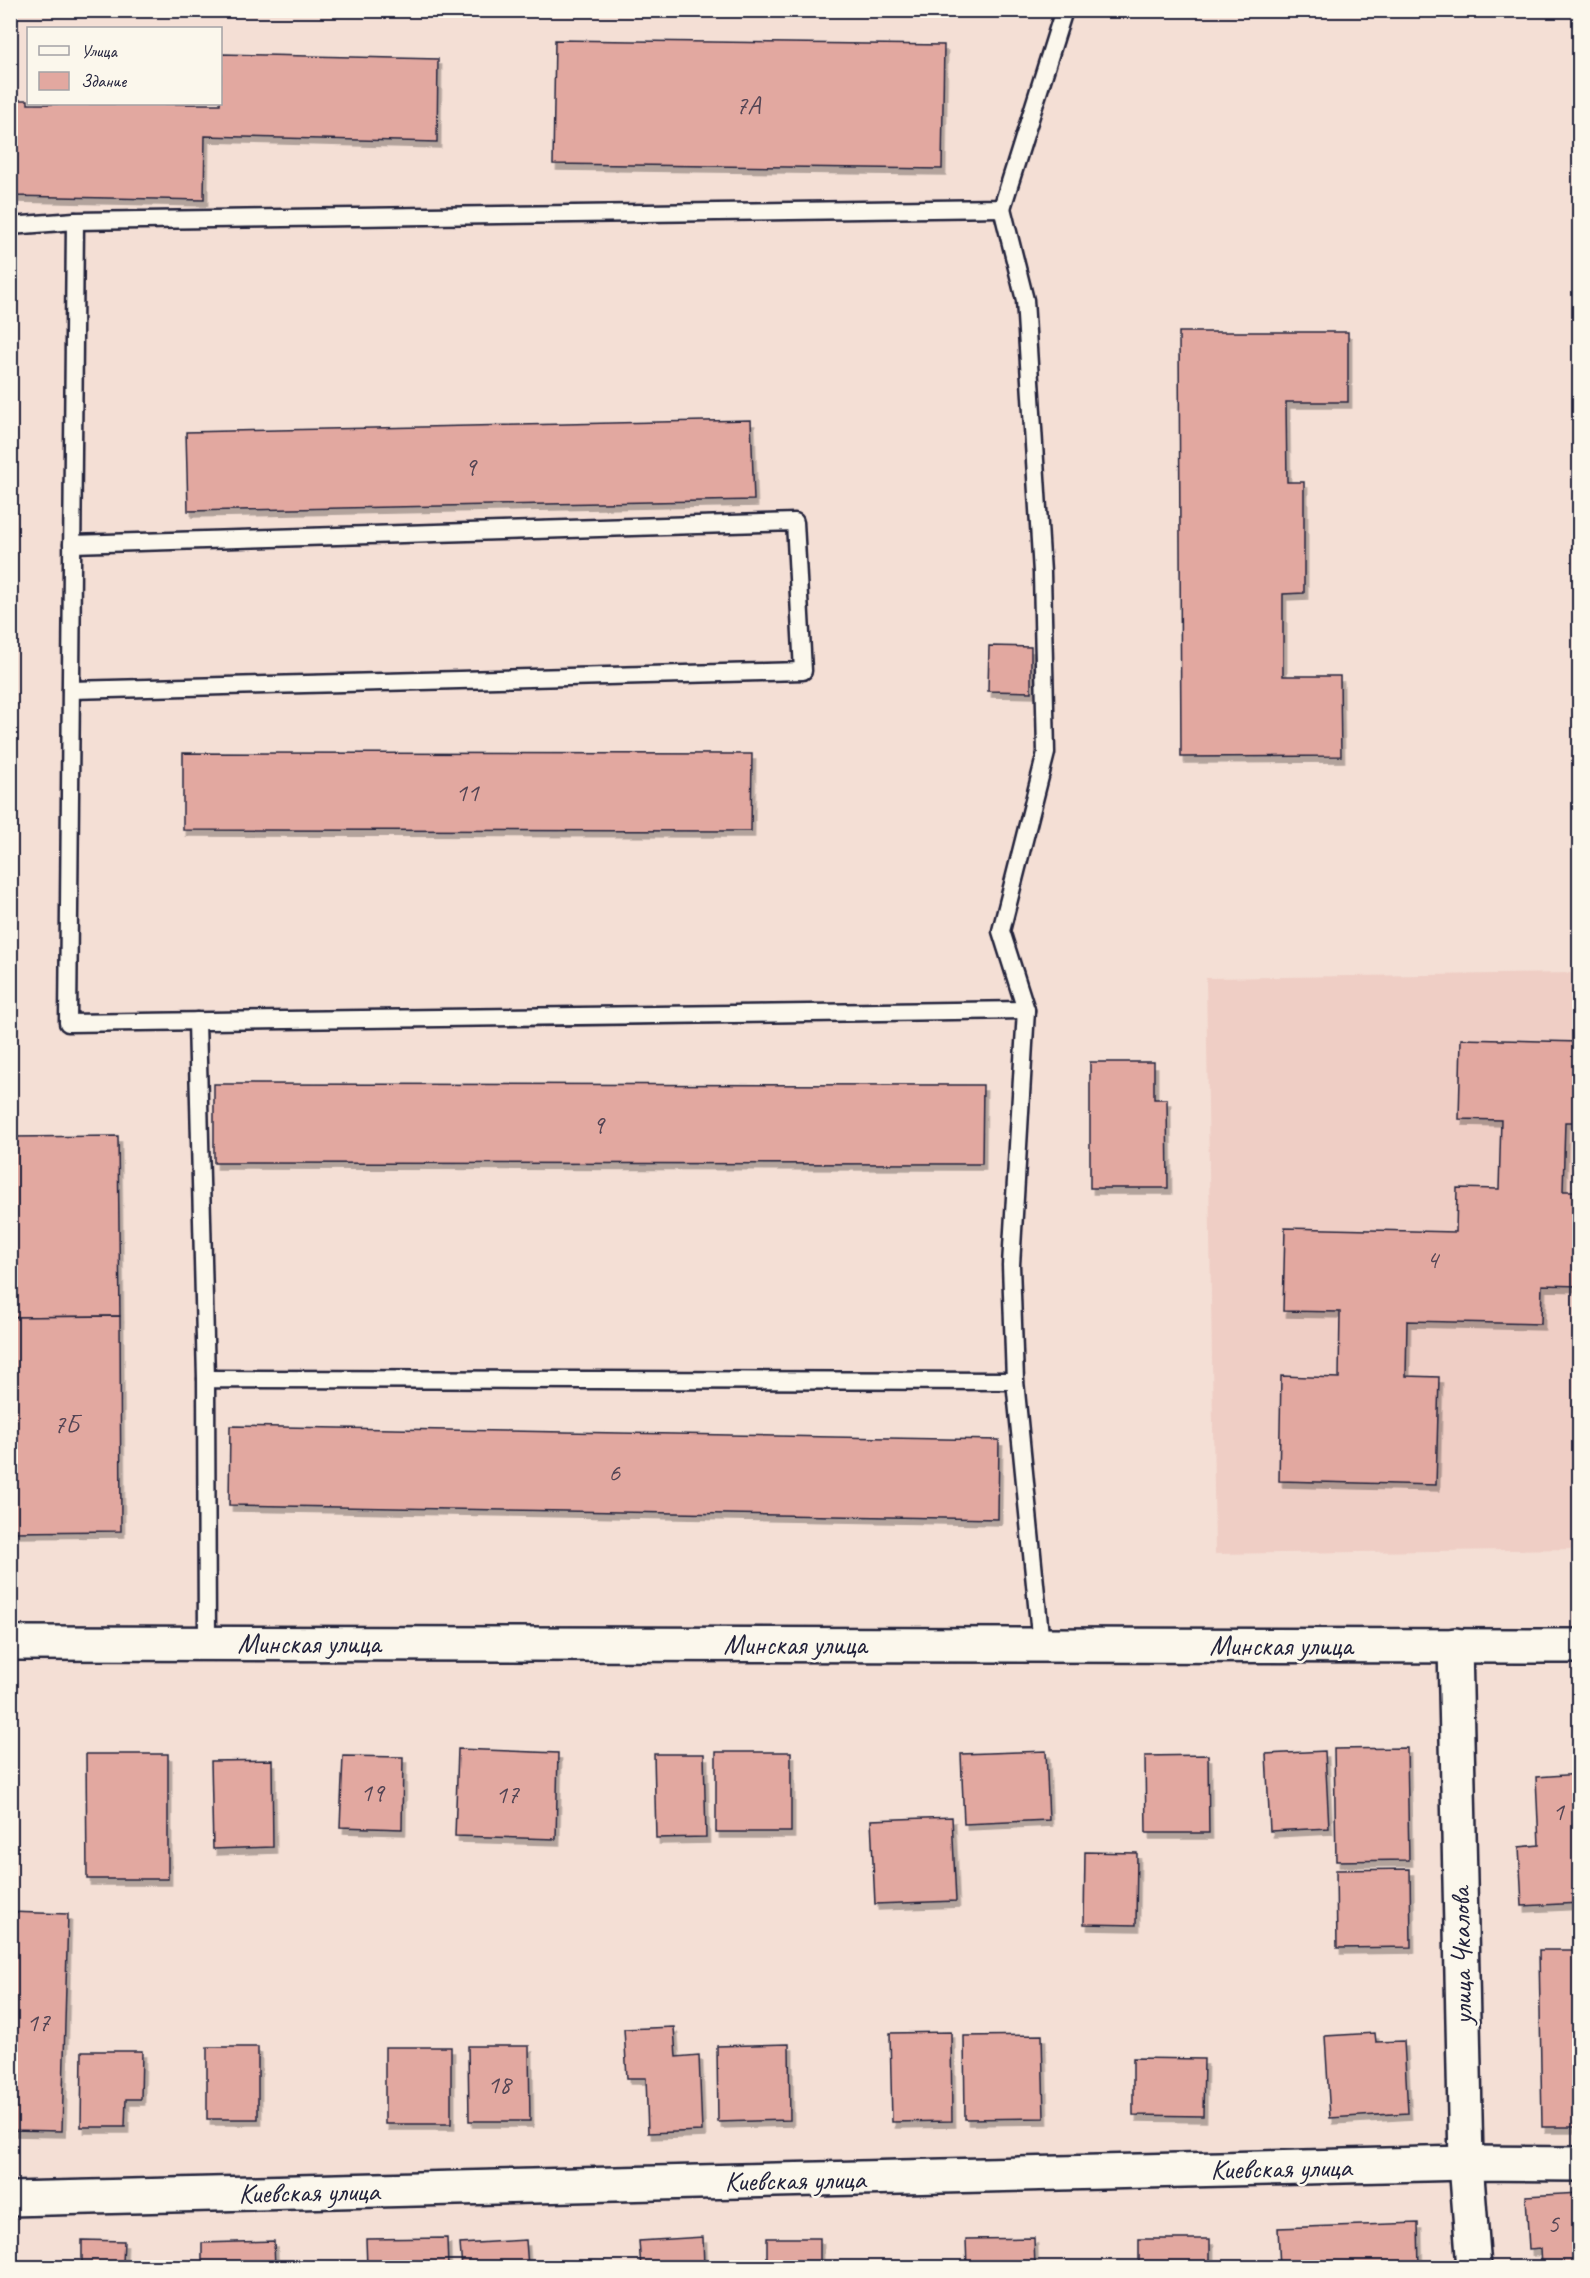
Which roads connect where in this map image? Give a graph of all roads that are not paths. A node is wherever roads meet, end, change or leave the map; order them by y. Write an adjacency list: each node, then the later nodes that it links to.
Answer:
1 (1064, 10): 2 (lane)
2 (1002, 208): 3 (lane); 7 (lane)
3 (75, 221): 4 (lane); 5 (lane)
4 (10, 226)
5 (72, 544): 6 (lane); 6 (lane)
6 (71, 690): 8 (lane)
7 (1026, 1010): 8 (lane); 10 (lane)
8 (197, 1021): 9 (lane)
9 (206, 1379): 10 (lane); 12 (lane)
10 (1015, 1381): 13 (lane)
11 (10, 1643): 12 (street, Минская улица)
12 (207, 1643): 13 (street, Минская улица)
13 (1041, 1645): 14 (street, Минская улица)
14 (1455, 1645): 15 (street, Минская улица); 16 (street, улица Чкалова)
15 (1580, 1646)
16 (1466, 2163): 17 (street, Киевская улица); 18 (street, Киевская улица); 19 (street, улица Чкалова)
17 (1580, 2164)
18 (10, 2199)
19 (1474, 2268)

